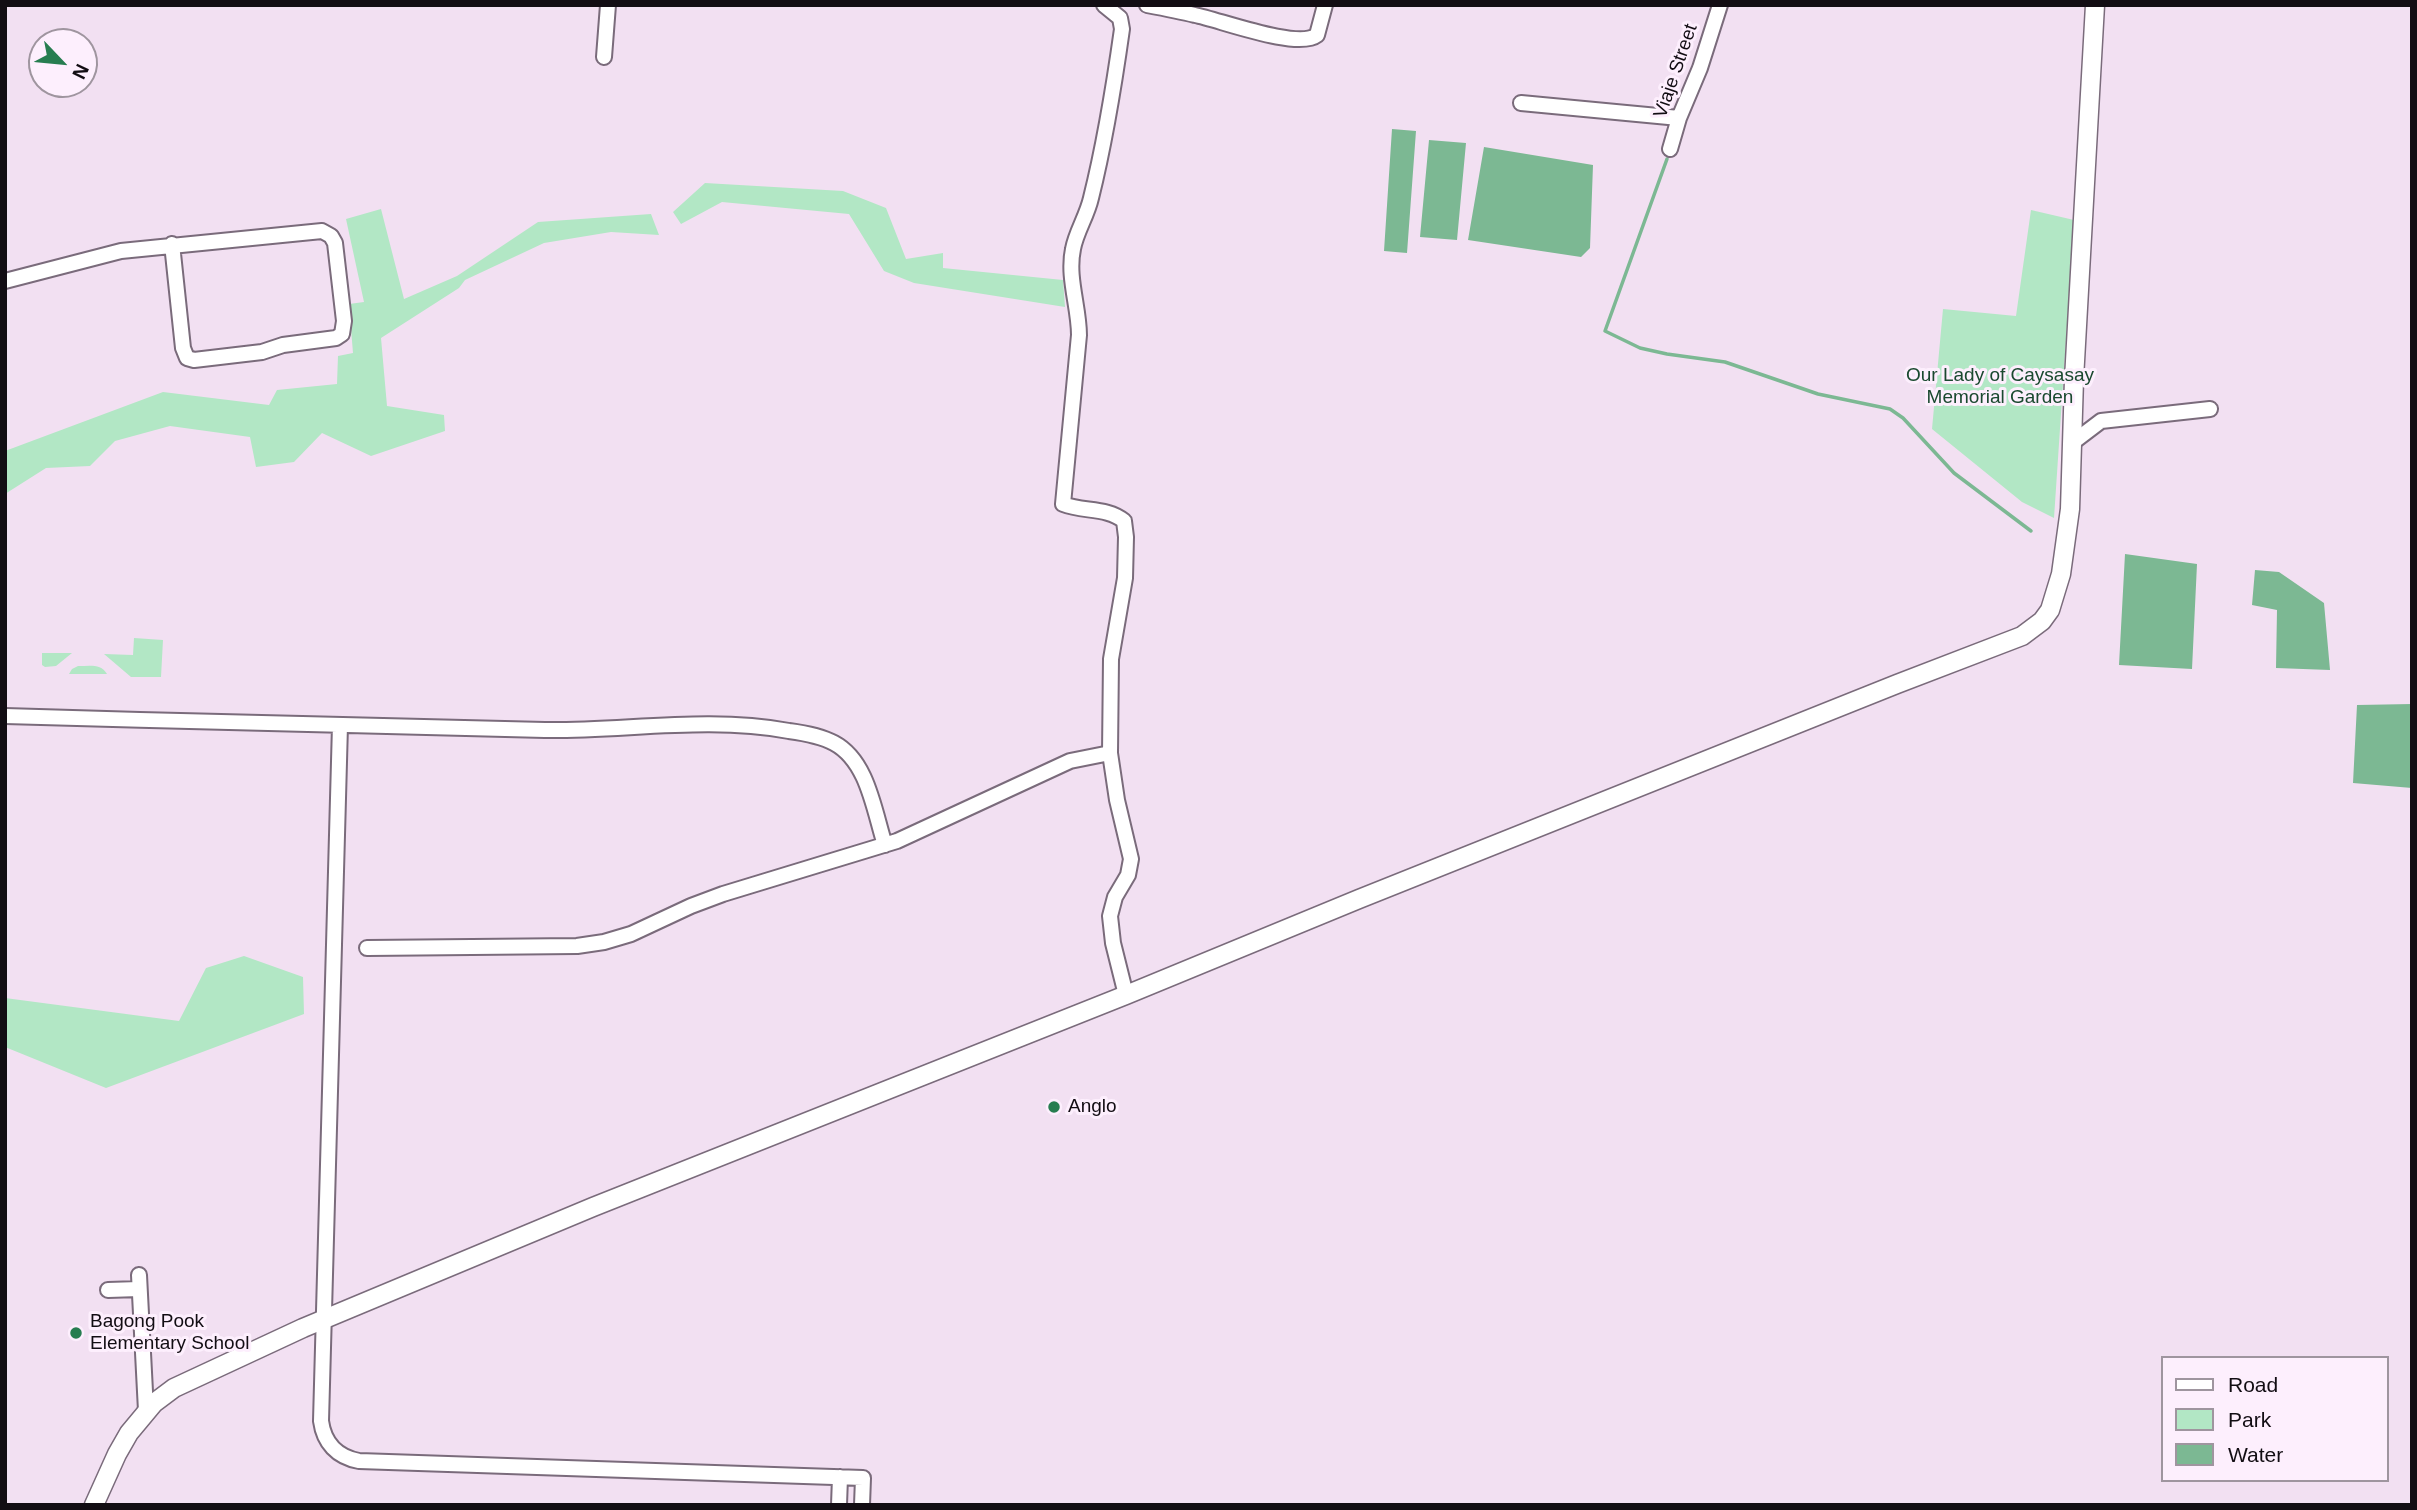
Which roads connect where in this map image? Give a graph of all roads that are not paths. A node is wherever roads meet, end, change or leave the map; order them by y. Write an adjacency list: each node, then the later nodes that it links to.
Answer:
1 (608, 5): 7 (street)
2 (1147, 5): 3 (street)
3 (1325, 5)
4 (1720, 5): 9 (street, Viaje Street)
5 (2095, 5): 14 (street)
6 (1110, 7): 17 (street)
7 (604, 57)
8 (1521, 103): 9 (street)
9 (1679, 118): 10 (street, Viaje Street)
10 (1670, 149)
11 (172, 244): 11 (street); 12 (street)
12 (5, 281)
13 (2210, 408): 14 (street)
14 (2072, 443): 20 (street)
15 (5, 716): 16 (street)
16 (340, 725): 18 (street); 22 (street)
17 (1110, 753): 18 (street); 20 (street)
18 (885, 845): 19 (street)
19 (368, 948)
20 (1126, 995): 22 (street)
21 (108, 1290): 23 (street)
22 (324, 1320): 23 (street); 24 (street)
23 (146, 1412): 25 (street)
24 (840, 1477): 26 (street); 27 (street)
25 (94, 1505)
26 (839, 1505)
27 (862, 1505)

